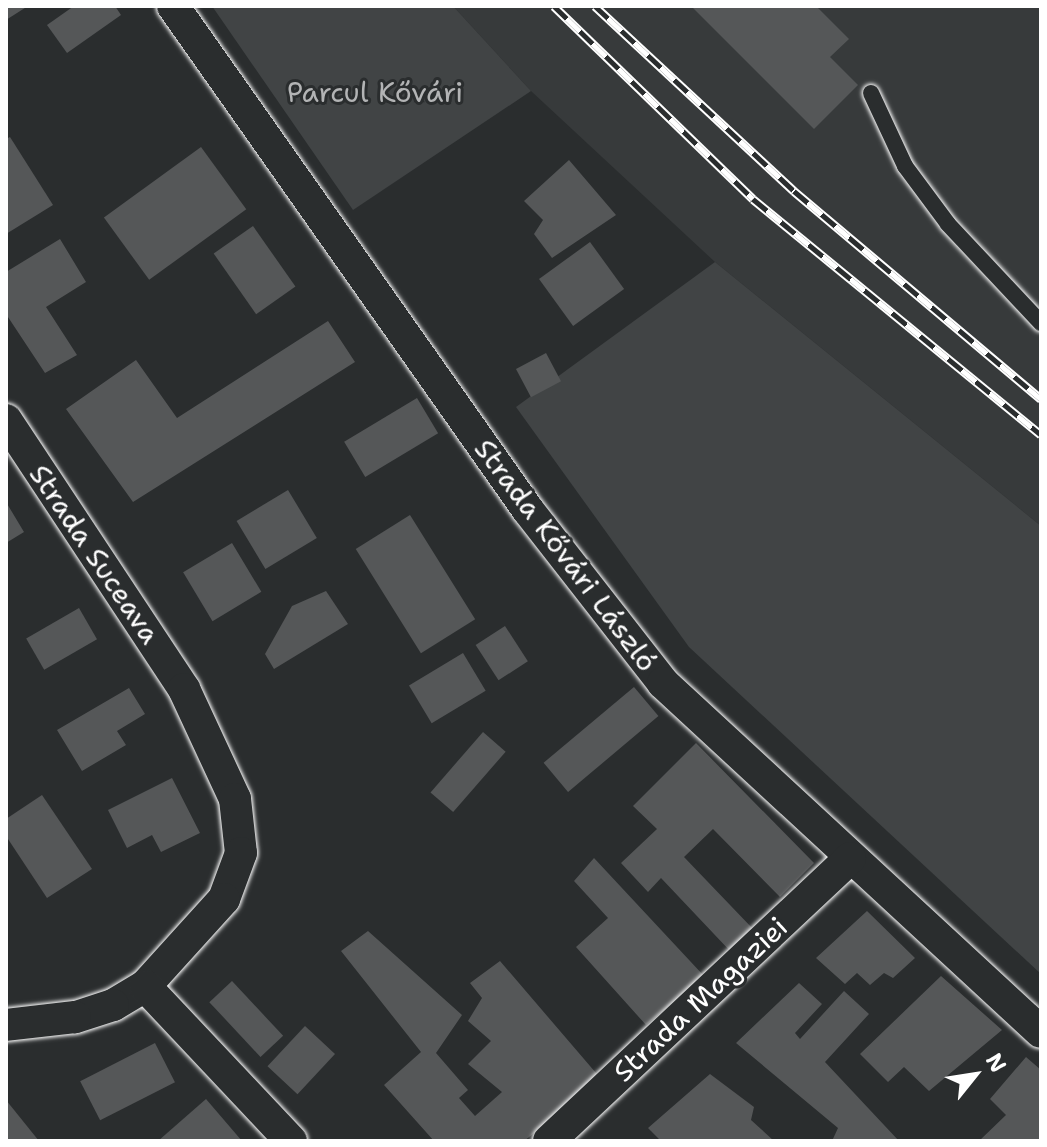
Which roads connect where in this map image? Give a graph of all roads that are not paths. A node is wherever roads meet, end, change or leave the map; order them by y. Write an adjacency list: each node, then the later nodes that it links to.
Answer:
1 (173, 6): 5 (street, Strada Kővári László)
2 (871, 93): 3 (lane)
3 (1041, 323)
4 (6, 420): 6 (street, Strada Suceava)
5 (850, 858): 8 (street, Strada Kővári László); 10 (street, Strada Magaziei)
6 (145, 986): 7 (street, Strada Suceava); 9 (street)
7 (6, 1025)
8 (1041, 1032)
9 (291, 1141)
10 (549, 1141)

